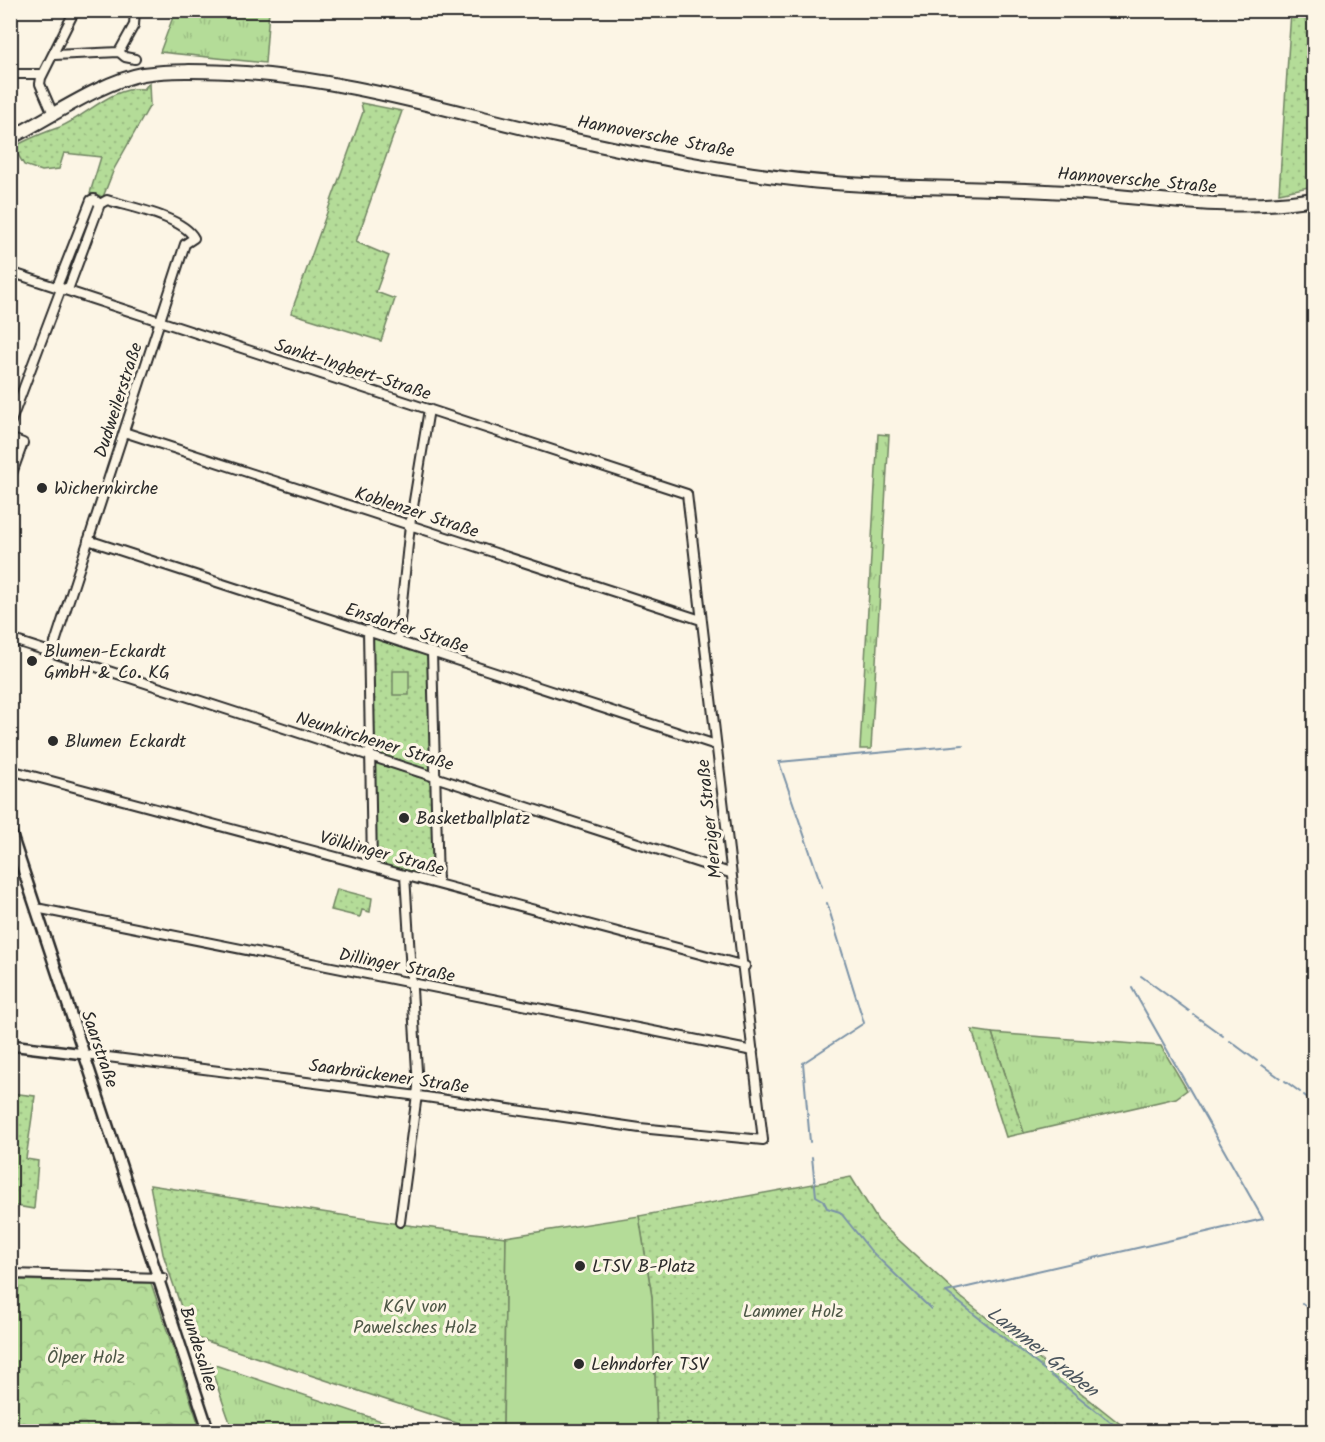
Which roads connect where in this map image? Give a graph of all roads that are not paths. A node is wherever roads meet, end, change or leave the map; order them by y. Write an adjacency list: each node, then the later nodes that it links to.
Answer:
1 (75, 10): 4 (street)
2 (135, 11): 3 (street)
3 (119, 52): 4 (street); 5 (street)
4 (54, 55): 7 (street)
5 (135, 59)
6 (10, 74): 7 (street)
7 (42, 74): 8 (street)
8 (53, 114): 9 (main road, Hannoversche Straße); 10 (main road, Hannoversche Straße)
9 (10, 138)
10 (1314, 199)
11 (10, 272): 12 (street, Sankt-Ingbert-Straße)
12 (61, 289): 13 (street, Sankt-Ingbert-Straße); 13 (street, Dudweilerstraße); 15 (street)
13 (160, 321): 14 (street, Sankt-Ingbert-Straße); 16 (street, Dudweilerstraße)
14 (429, 409): 19 (street, Sankt-Ingbert-Straße); 20 (street)
15 (10, 424)
16 (123, 432): 20 (street, Koblenzer Straße); 21 (street, Dudweilerstraße)
17 (10, 438): 18 (street)
18 (10, 479)
19 (687, 494): 22 (street, Merziger Straße)
20 (410, 525): 22 (street, Koblenzer Straße); 25 (street)
21 (88, 540): 23 (street, Ensdorfer Straße); 26 (street, Dudweilerstraße)
22 (701, 620): 28 (street, Merziger Straße)
23 (368, 630): 25 (street, Ensdorfer Straße); 29 (street)
24 (10, 639): 26 (street, Neunkirchener Straße)
25 (398, 640): 27 (street, Ensdorfer Straße)
26 (52, 652): 29 (street, Neunkirchener Straße)
27 (432, 652): 28 (street, Ensdorfer Straße); 31 (street)
28 (716, 746): 34 (street, Merziger Straße)
29 (369, 756): 31 (street, Neunkirchener Straße); 33 (street)
30 (10, 770): 33 (street, Völklinger Straße)
31 (435, 775): 34 (street, Neunkirchener Straße); 36 (street)
32 (10, 830): 37 (street, Saarstraße)
33 (372, 866): 35 (street, Völklinger Straße)
34 (730, 873): 38 (street, Merziger Straße)
35 (405, 875): 36 (street, Völklinger Straße); 39 (street)
36 (438, 884): 38 (street, Völklinger Straße)
37 (36, 908): 39 (street, Dillinger Straße); 42 (street, Saarstraße)
38 (745, 966): 41 (street, Merziger Straße)
39 (412, 983): 41 (street, Dillinger Straße); 43 (street)
40 (10, 1045): 42 (street, Saarbrückener Straße)
41 (753, 1051): 44 (street, Merziger Straße)
42 (84, 1054): 43 (street, Saarbrückener Straße); 47 (street, Saarstraße)
43 (417, 1096): 44 (street, Saarbrückener Straße); 45 (street)
44 (764, 1140)
45 (400, 1222)
46 (10, 1275): 47 (street)
47 (160, 1278): 48 (street, Bundesallee)
48 (209, 1431)

